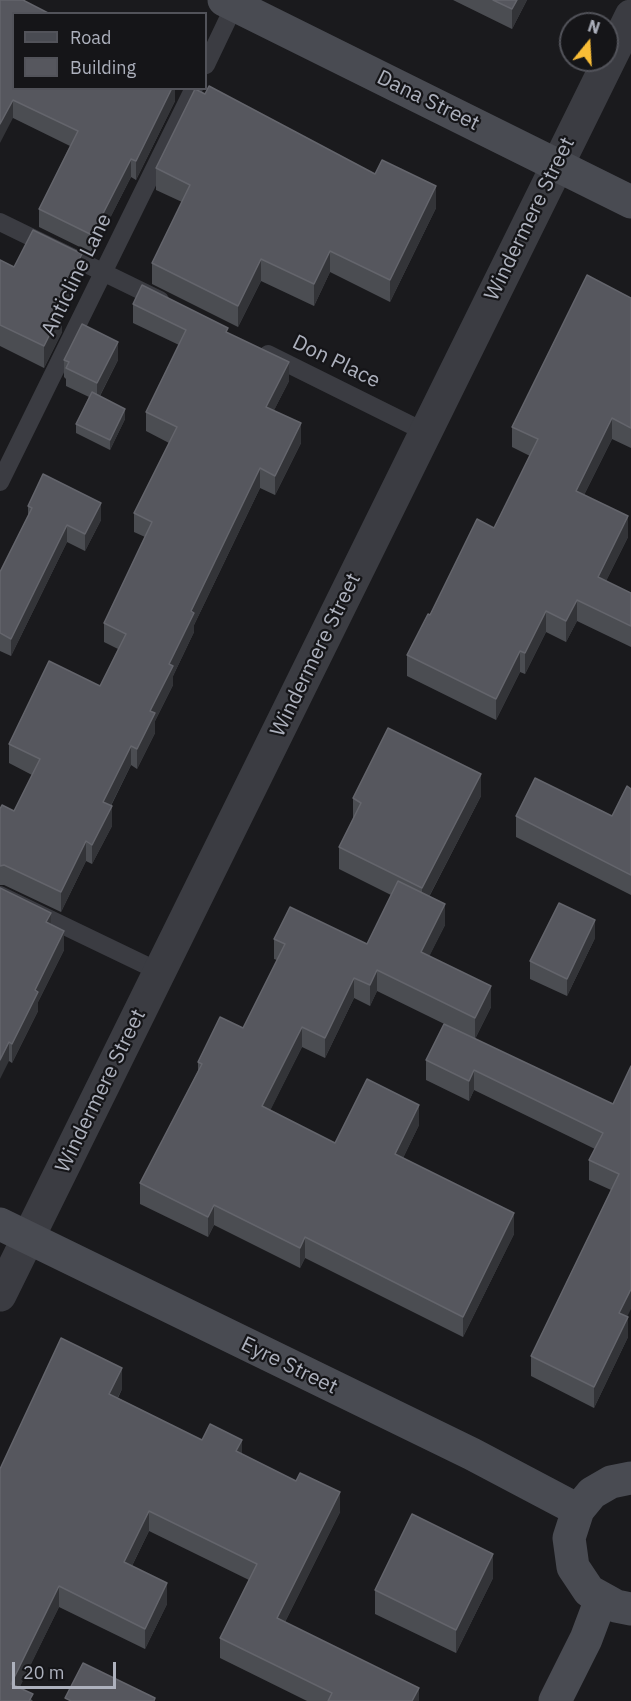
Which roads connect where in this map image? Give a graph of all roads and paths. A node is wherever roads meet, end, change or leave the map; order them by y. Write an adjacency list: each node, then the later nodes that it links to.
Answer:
1 (232, 2): 3 (lane); 5 (main road, Dana Street)
2 (631, 15): 5 (street, Windermere Street)
3 (207, 63)
4 (193, 90): 8 (lane, Anticline Lane)
5 (558, 165): 6 (main road, Dana Street); 11 (street, Windermere Street)
6 (631, 202)
7 (0, 222): 8 (lane)
8 (103, 272): 9 (lane); 12 (lane, Anticline Lane)
9 (176, 308)
10 (249, 344): 11 (lane, Don Place)
11 (426, 432): 14 (street, Windermere Street)
12 (0, 482)
13 (0, 896): 14 (lane)
14 (159, 972): 15 (street, Windermere Street)
15 (14, 1231): 16 (street, Windermere Street); 18 (main road, Eyre Street)
16 (0, 1295)
17 (631, 1478): 18 (main road)
18 (578, 1510): 19 (main road)
19 (616, 1604): 20 (main road)
20 (555, 1701)

